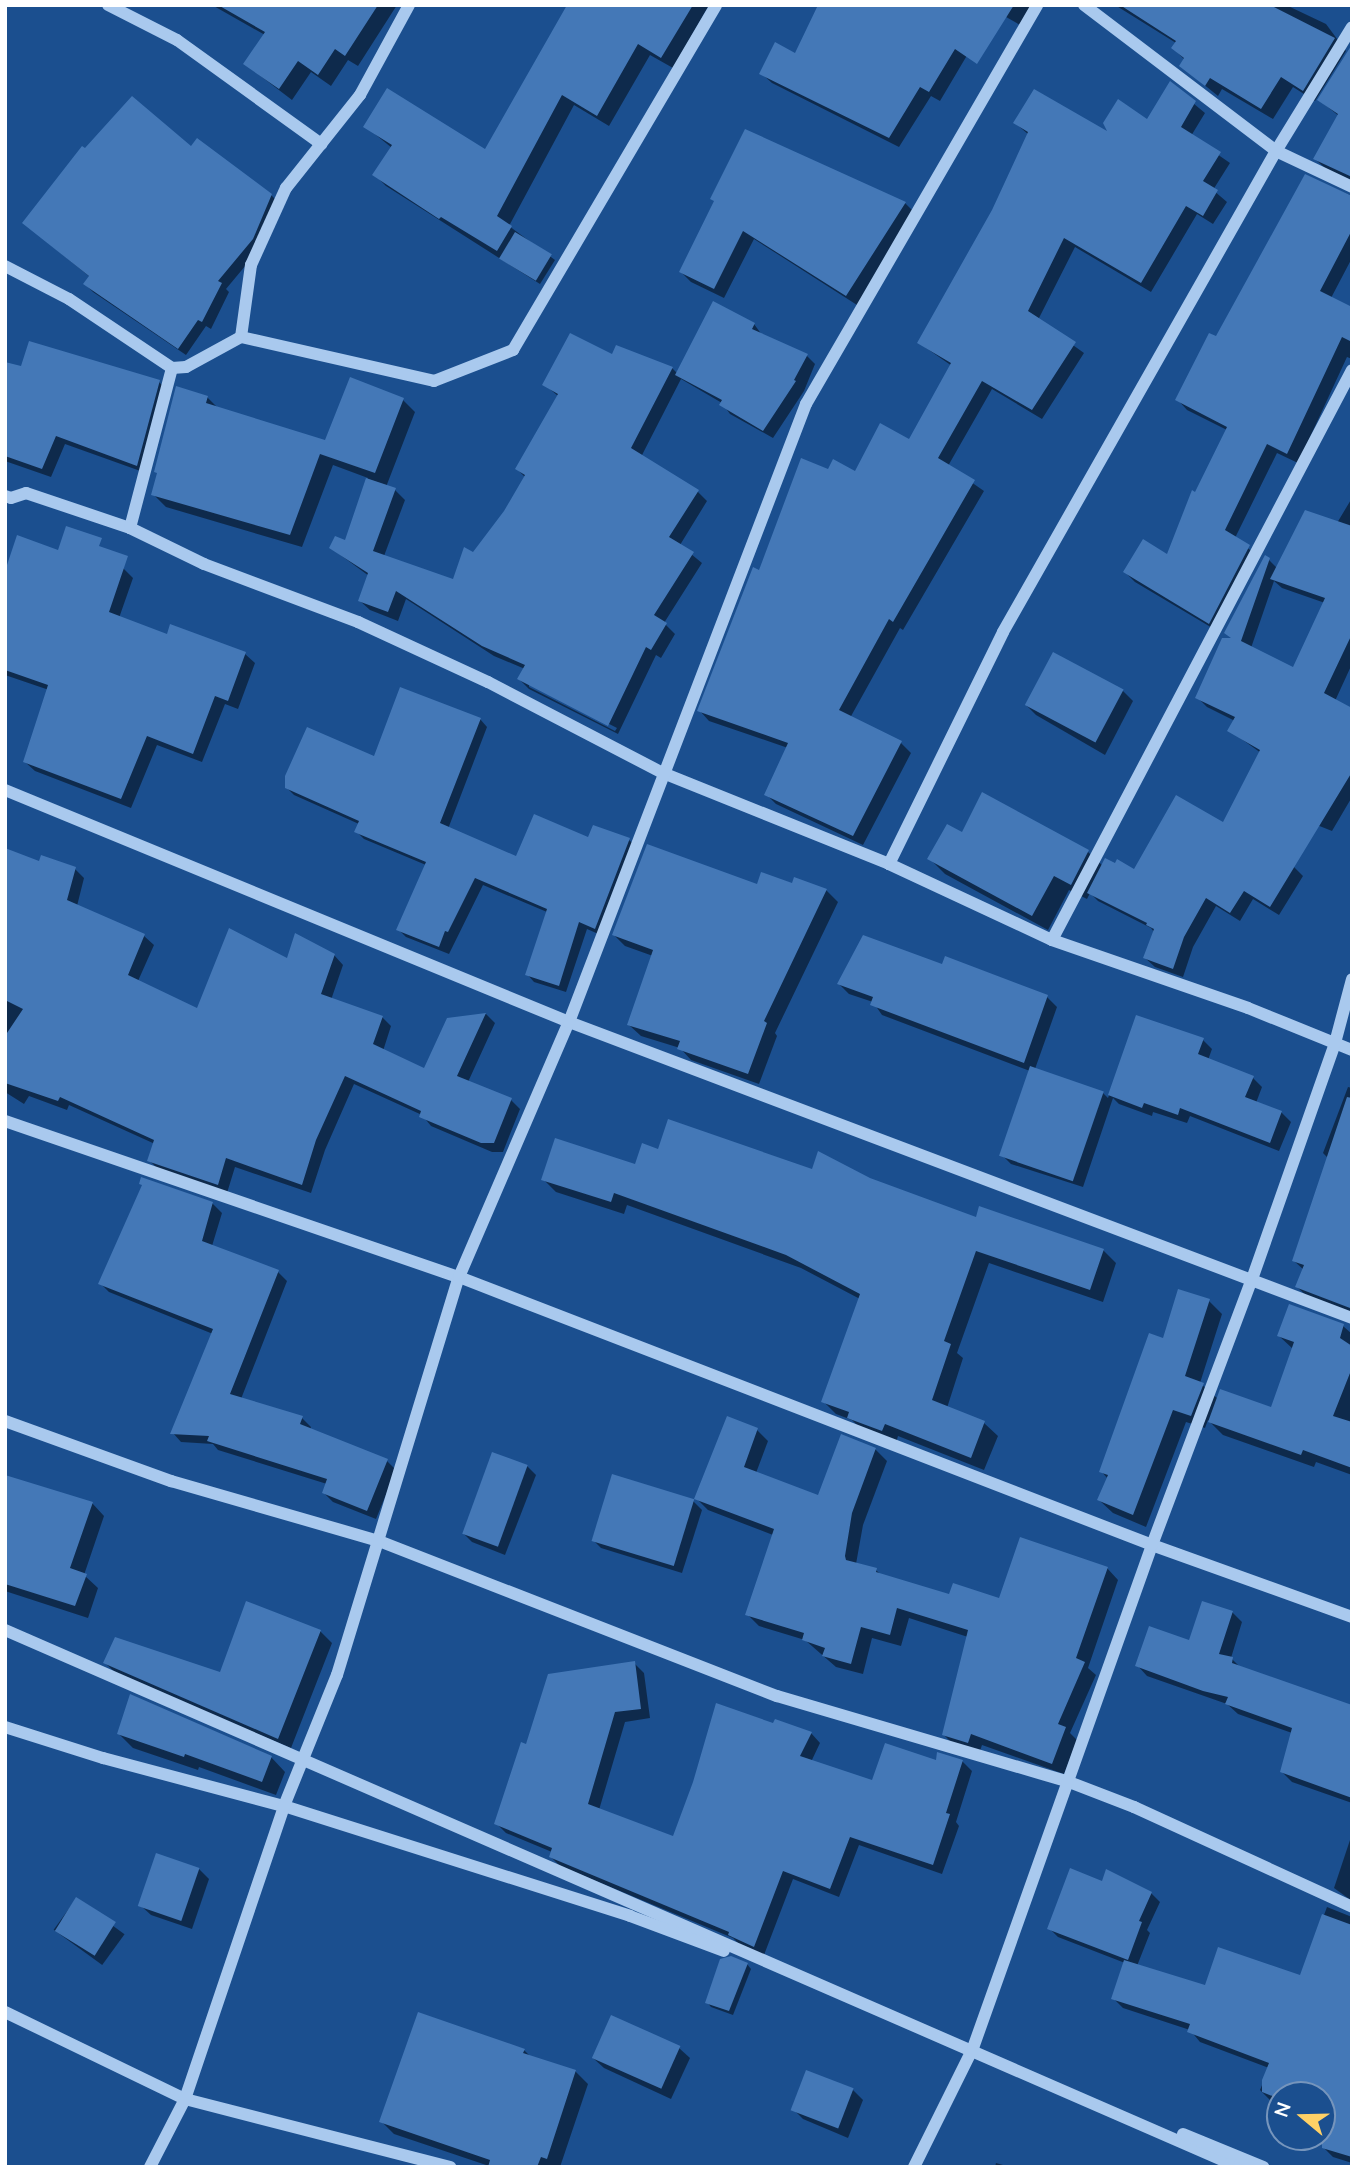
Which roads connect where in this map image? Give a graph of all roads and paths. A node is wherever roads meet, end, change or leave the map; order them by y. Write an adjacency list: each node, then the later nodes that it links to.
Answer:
1 (108, 5): 7 (street)
2 (409, 5): 7 (street)
3 (716, 5): 11 (street)
4 (1037, 5): 17 (street)
5 (1084, 5): 8 (street)
6 (1352, 27): 8 (street)
7 (321, 144): 11 (street)
8 (1276, 151): 9 (street); 19 (street)
9 (1352, 187)
10 (5, 266): 12 (street)
11 (241, 337): 12 (street)
12 (172, 368): 16 (street)
13 (1352, 370): 20 (street)
14 (8, 497): 15 (street); 16 (street)
15 (5, 512)
16 (130, 528): 17 (street)
17 (663, 773): 19 (street); 22 (street)
18 (5, 790): 22 (street)
19 (889, 864): 20 (street)
20 (1052, 940): 23 (street)
21 (1352, 979): 23 (street)
22 (569, 1022): 26 (street); 27 (street)
23 (1335, 1043): 24 (street); 27 (street)
24 (1352, 1050)
25 (5, 1121): 26 (street)
26 (459, 1277): 30 (street); 31 (street)
27 (1251, 1282): 28 (street); 31 (street)
28 (1352, 1318)
29 (5, 1421): 30 (street)
30 (379, 1541): 35 (street); 36 (street)
31 (1152, 1545): 32 (street); 35 (street)
32 (1352, 1617)
33 (5, 1630): 44 (street)
34 (5, 1727): 36 (street)
35 (1069, 1782): 37 (street); 39 (street)
36 (284, 1806): 39 (street); 40 (street)
37 (1352, 1907)
38 (5, 2012): 40 (street)
39 (973, 2048): 43 (street); 45 (street)
40 (185, 2099): 41 (street); 42 (street)
41 (150, 2167)
42 (450, 2167)
43 (914, 2167)
44 (1238, 2167)
45 (1264, 2167)

